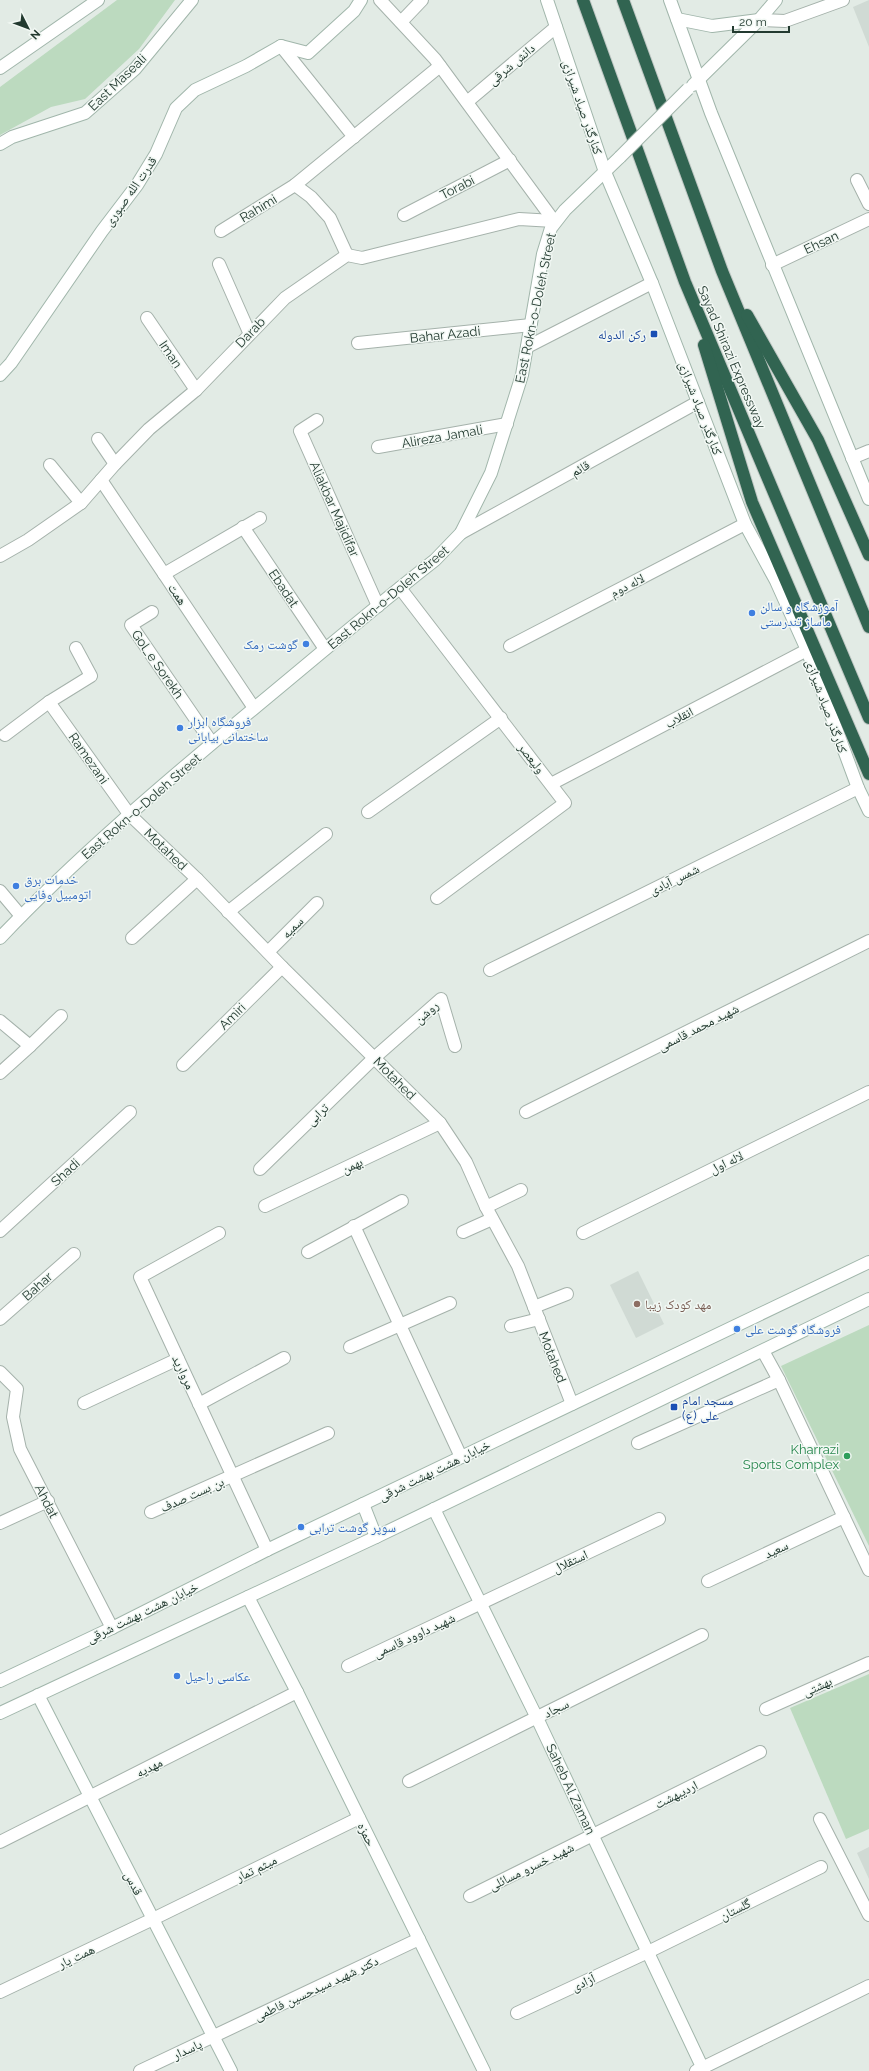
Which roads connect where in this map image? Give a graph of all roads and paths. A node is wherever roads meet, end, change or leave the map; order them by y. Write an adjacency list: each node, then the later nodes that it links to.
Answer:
1 (98, 0): 18 (street)
2 (192, 0): 22 (street, East Maseali)
3 (361, 0): 16 (street)
4 (380, 0): 14 (street)
5 (422, 0): 14 (street)
6 (547, 0): 15 (street, کنارگذر صیاد شیرازی)
7 (583, 0): 36 (highway, Sayad Shirazi Expressway)
8 (623, 0): 35 (highway, Sayad Shirazi Expressway)
9 (670, 0): 12 (street)
10 (776, 0): 13 (street, East Rokn-o-Doleh Street)
11 (843, 0): 13 (street)
12 (677, 19): 13 (street); 19 (street)
13 (759, 20): 19 (street, East Rokn-o-Doleh Street)
14 (401, 22): 17 (street)
15 (556, 27): 20 (street, دانش شرقی); 24 (street, کنارگذر صیاد شیرازی)
16 (281, 46): 21 (street); 43 (street, قدرت الله صبوری)
17 (440, 66): 20 (street); 21 (street, Rahimi)
18 (0, 68)
19 (698, 80): 24 (street, East Rokn-o-Doleh Street, bridge); 34 (street)
20 (467, 102): 23 (street)
21 (354, 137): 26 (street, Rahimi)
22 (0, 144)
23 (510, 160): 28 (street, Torabi); 30 (street)
24 (605, 172): 30 (street, East Rokn-o-Doleh Street); 37 (street, کنارگذر صیاد شیرازی)
25 (857, 180): 27 (street)
26 (295, 185): 31 (street, Rahimi); 32 (street)
27 (869, 204)
28 (404, 215)
29 (869, 219): 34 (street, Ehsan)
30 (554, 221): 32 (street); 39 (street, East Rokn-o-Doleh Street)
31 (220, 231)
32 (347, 255): 40 (street, Darab)
33 (219, 264): 40 (street)
34 (772, 265): 51 (street)
35 (722, 271): 62 (highway); 67 (highway, Sayad Shirazi Expressway)
36 (685, 282): 75 (highway, Sayad Shirazi Expressway); 78 (highway)
37 (652, 283): 42 (street); 45 (street, کنارگذر صیاد شیرازی)
38 (147, 318): 44 (street, Iman)
39 (531, 325): 41 (street, Bahar Azadi); 42 (street, East Rokn-o-Doleh Street)
40 (250, 332): 44 (street, Darab)
41 (358, 343)
42 (527, 347): 47 (street, East Rokn-o-Doleh Street)
43 (0, 375)
44 (196, 390): 52 (street, Darab)
45 (698, 402): 58 (street, کنارگذر صیاد شیرازی); 60 (street, قائم)
46 (317, 420): 65 (street, Aliakbar Majidifar)
47 (507, 424): 49 (street, Alireza Jamali); 60 (street, East Rokn-o-Doleh Street)
48 (98, 439): 52 (street)
49 (378, 447)
50 (869, 451): 51 (street)
51 (852, 458): 55 (street)
52 (115, 464): 54 (street, Darab)
53 (50, 465): 56 (street)
54 (101, 480): 56 (street, Darab); 63 (street, همت)
55 (869, 499)
56 (81, 503): 61 (street, Darab)
57 (260, 518): 59 (street)
58 (745, 524): 68 (street, لاله دوم); 71 (street, کنارگذر صیاد شیرازی)
59 (243, 527): 63 (street); 70 (street, Ebadat)
60 (461, 534): 64 (street, East Rokn-o-Doleh Street)
61 (0, 556)
62 (869, 556)
63 (164, 574): 73 (street, همت)
64 (400, 588): 65 (street, East Rokn-o-Doleh Street); 74 (street, ولیعصر)
65 (378, 606): 70 (street, East Rokn-o-Doleh Street)
66 (152, 612): 77 (street, Gol_e Sorekh)
67 (869, 627)
68 (510, 646)
69 (76, 648): 72 (street)
70 (325, 649): 73 (street, East Rokn-o-Doleh Street)
71 (807, 650): 79 (street, انقلاب); 80 (street, کنارگذر صیاد شیرازی)
72 (48, 702): 76 (street); 83 (street, Ramezani)
73 (254, 708): 77 (street, East Rokn-o-Doleh Street)
74 (501, 718): 79 (street, ولیعصر); 82 (street)
75 (869, 718)
76 (5, 735)
77 (212, 743): 83 (street, East Rokn-o-Doleh Street)
78 (869, 774)
79 (551, 784): 87 (street, ولیعصر)
80 (858, 788): 81 (street, کنارگذر صیاد شیرازی); 96 (street, شمس آبادی)
81 (869, 811)
82 (368, 812)
83 (129, 814): 85 (street, Motahed); 90 (street, East Rokn-o-Doleh Street)
84 (326, 834): 89 (street)
85 (196, 879): 89 (street, Motahed); 92 (street)
86 (0, 890): 90 (street)
87 (437, 898)
88 (317, 903): 94 (street, سمیه)
89 (228, 912): 94 (street, Motahed)
90 (21, 916): 91 (street, East Rokn-o-Doleh Street)
91 (0, 938)
92 (132, 938)
93 (869, 941): 106 (street, شهید محمد قاسمی)
94 (268, 952): 95 (street, Motahed)
95 (282, 967): 101 (street, Motahed); 102 (street, Amiri)
96 (490, 970)
97 (60, 1016): 99 (street)
98 (0, 1021): 99 (street)
99 (30, 1046): 103 (street)
100 (455, 1046): 101 (street, روشن)
101 (374, 1058): 107 (street, Motahed); 108 (street, ترابی)
102 (183, 1065)
103 (0, 1073)
104 (869, 1092): 117 (street, لاله اول)
105 (130, 1112): 115 (street, Shadi)
106 (526, 1112)
107 (440, 1123): 111 (street, بهمن); 112 (street, Motahed)
108 (260, 1169)
109 (521, 1190): 112 (street)
110 (402, 1201): 114 (street)
111 (265, 1206)
112 (486, 1207): 113 (street, Motahed)
113 (492, 1219): 116 (street); 125 (street, Motahed)
114 (354, 1226): 119 (street); 127 (street)
115 (0, 1231)
116 (463, 1232)
117 (583, 1232)
118 (219, 1233): 132 (street, مروارید)
119 (308, 1252)
120 (74, 1254): 126 (street, Bahar)
121 (869, 1262): 137 (street, خیابان هشت بهشت شرقی)
122 (567, 1294): 125 (street)
123 (869, 1299): 130 (street)
124 (450, 1303): 127 (street)
125 (536, 1313): 128 (street); 137 (street, Motahed)
126 (0, 1319)
127 (399, 1324): 129 (street); 140 (street)
128 (512, 1326)
129 (350, 1347)
130 (762, 1350): 134 (street); 144 (street)
131 (284, 1358): 136 (street)
132 (178, 1359): 135 (street); 136 (street, مروارید)
133 (0, 1372): 142 (street, Ahdat)
134 (779, 1380): 139 (street); 146 (street)
135 (84, 1403)
136 (199, 1404): 141 (street, مروارید)
137 (572, 1404): 140 (street, خیابان هشت بهشت شرقی)
138 (328, 1433): 141 (street, بن بست صدف)
139 (638, 1443)
140 (461, 1457): 143 (street, خیابان هشت بهشت شرقی)
141 (233, 1476): 145 (street, بن بست صدف); 150 (street, مروارید)
142 (48, 1501): 148 (street); 155 (street, Ahdat)
143 (363, 1504): 149 (street); 150 (street, خیابان هشت بهشت شرقی)
144 (434, 1509): 149 (street); 154 (street, Saheb Al Zaman)
145 (151, 1512)
146 (844, 1517): 151 (street); 152 (street, سعید)
147 (659, 1519): 154 (street, استقلال)
148 (0, 1523)
149 (376, 1537): 153 (street)
150 (267, 1550): 155 (street, خیابان هشت بهشت شرقی)
151 (869, 1570)
152 (708, 1581)
153 (248, 1597): 160 (street, حمزه); 161 (street)
154 (480, 1603): 158 (street, شهید داوود قاسمی); 164 (street, Saheb Al Zaman)
155 (112, 1628): 159 (street, خیابان هشت بهشت شرقی)
156 (702, 1635): 164 (street, سجاد)
157 (869, 1663): 162 (street, بهشتی)
158 (348, 1666)
159 (0, 1681)
160 (297, 1692): 167 (street, مهدیه); 168 (street, حمزه)
161 (38, 1695): 163 (street); 167 (street, قدس)
162 (766, 1709)
163 (0, 1713)
164 (537, 1718): 166 (street, سجاد); 170 (street, Saheb Al Zaman)
165 (760, 1752): 170 (street, اردیبهشت)
166 (409, 1782)
167 (90, 1797): 171 (street, مهدیه); 175 (street, قدس)
168 (359, 1818): 175 (street, میثم تمار); 176 (street, حمزه)
169 (820, 1820): 174 (street)
170 (593, 1836): 173 (street, شهید خسرو مسائلی); 177 (street, Saheb Al Zaman)
171 (0, 1842)
172 (821, 1867): 177 (street, گلستان)
173 (470, 1896)
174 (869, 1915)
175 (153, 1919): 179 (street, همت یار); 181 (street, قدس)
176 (419, 1938): 181 (street, دکتر شهید سیدحسین فاطمی); 182 (street, حمزه)
177 (648, 1952): 180 (street, آزادی); 183 (street, Saheb Al Zaman)
178 (869, 1986): 183 (street)
179 (0, 1992)
180 (518, 2013)
181 (213, 2037): 184 (street, پاسدار); 185 (street, قدس)
182 (482, 2070)
183 (701, 2070)
184 (140, 2071)
185 (230, 2071)

